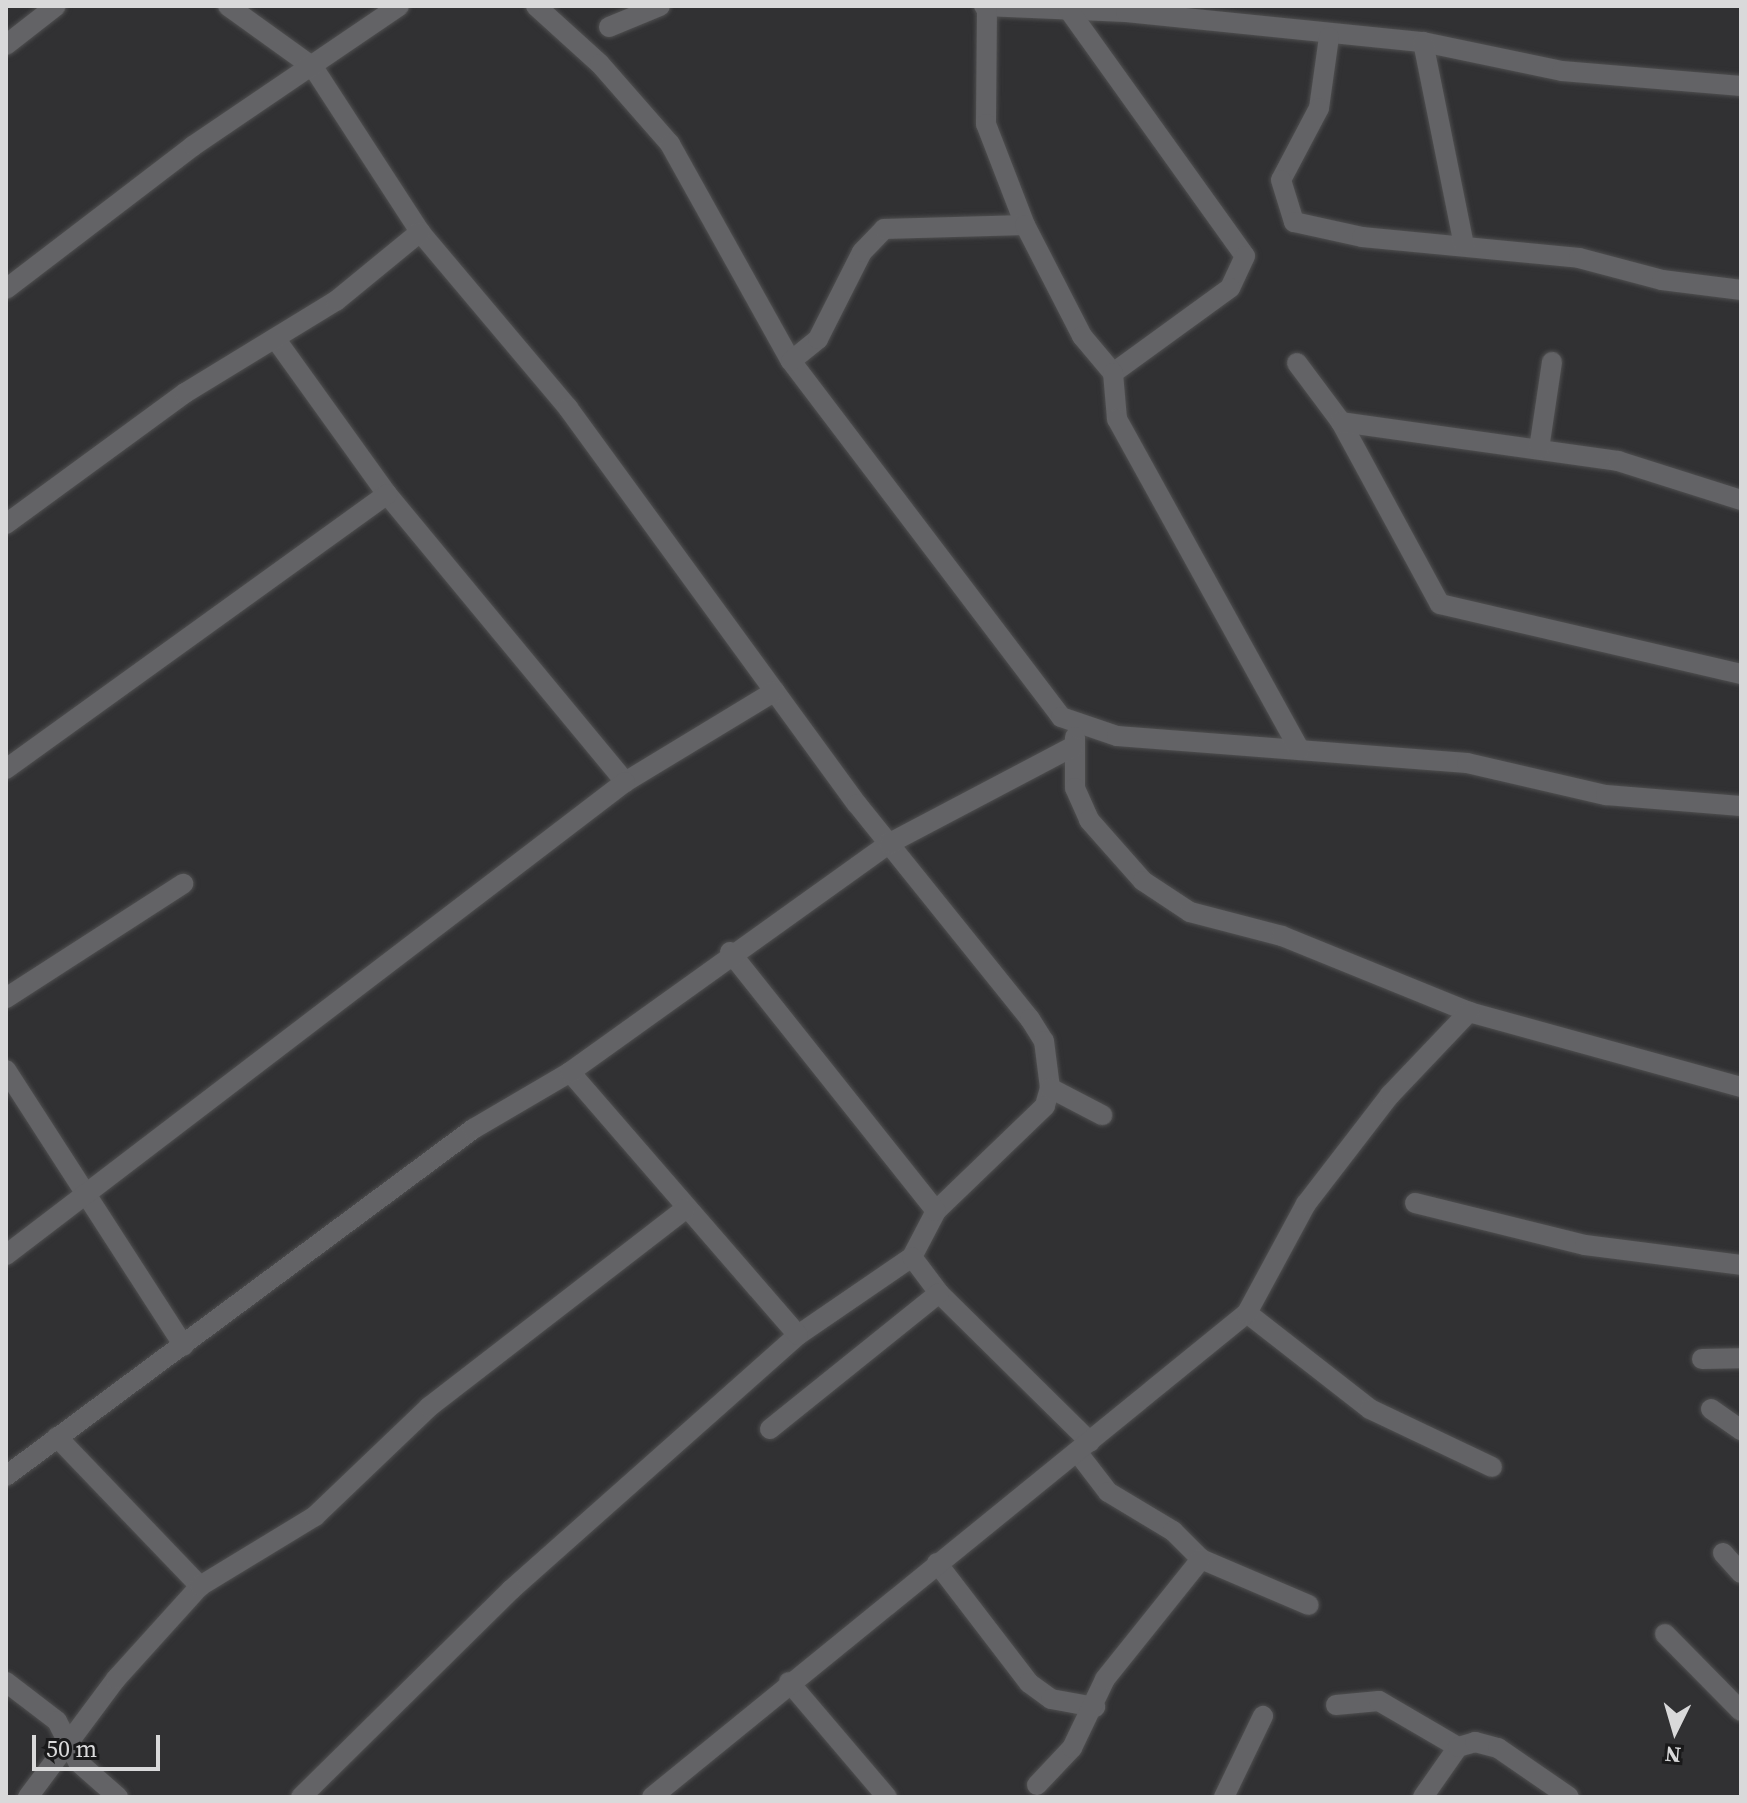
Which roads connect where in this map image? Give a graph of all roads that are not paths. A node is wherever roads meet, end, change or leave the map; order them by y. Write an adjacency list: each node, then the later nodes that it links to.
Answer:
1 (56, 6): 11 (street)
2 (228, 6): 12 (street)
3 (399, 6): 12 (street)
4 (536, 6): 20 (street)
5 (660, 6): 8 (street)
6 (985, 6): 7 (street); 14 (street)
7 (1068, 9): 9 (street); 23 (street)
8 (609, 27)
9 (1329, 37): 10 (street); 16 (street)
10 (1423, 42): 13 (street); 16 (street)
11 (6, 45)
12 (313, 67): 15 (street); 17 (street)
13 (1741, 86)
14 (1025, 225): 20 (street); 23 (street)
15 (420, 232): 19 (street); 30 (street)
16 (1464, 245): 18 (street)
17 (6, 289)
18 (1741, 290)
19 (277, 341): 26 (street); 28 (street)
20 (791, 361): 31 (street)
21 (1552, 362): 25 (street)
22 (1297, 363): 24 (street)
23 (1113, 373): 32 (street)
24 (1341, 422): 25 (street); 29 (street)
25 (1539, 449): 27 (street)
26 (387, 494): 33 (street); 34 (street)
27 (1741, 500)
28 (8, 517)
29 (1741, 674)
30 (775, 691): 34 (street); 36 (street)
31 (1075, 736): 32 (street); 36 (street); 40 (street)
32 (1300, 750): 35 (street)
33 (6, 769)
34 (625, 782): 46 (street)
35 (1741, 806)
36 (890, 843): 38 (street); 44 (street)
37 (183, 884): 39 (street)
38 (730, 952): 42 (street); 49 (street)
39 (6, 998)
40 (1469, 1012): 43 (street); 54 (street)
41 (6, 1070): 46 (street)
42 (570, 1072): 48 (street); 56 (street)
43 (1741, 1087)
44 (1050, 1088): 45 (street); 49 (street)
45 (1102, 1115)
46 (86, 1191): 50 (street); 56 (street)
47 (1415, 1203): 52 (street)
48 (685, 1209): 55 (street); 70 (street)
49 (936, 1211): 51 (street)
50 (6, 1255)
51 (912, 1257): 53 (street); 55 (street)
52 (1741, 1265)
53 (939, 1293): 60 (street); 63 (street)
54 (1247, 1313): 63 (street); 64 (street)
55 (798, 1335): 84 (street)
56 (184, 1346): 62 (street)
57 (1741, 1358): 58 (street)
58 (1702, 1359)
59 (1711, 1409): 61 (street)
60 (770, 1429)
61 (1741, 1430)
62 (57, 1437): 65 (street); 70 (street)
63 (1084, 1448): 67 (street); 68 (street)
64 (1492, 1467)
65 (6, 1476)
66 (1723, 1553): 69 (street)
67 (1201, 1559): 71 (street); 76 (street)
68 (937, 1563): 74 (street); 76 (street)
69 (1741, 1573)
70 (200, 1586): 79 (street)
71 (1309, 1605)
72 (1665, 1634): 77 (street)
73 (6, 1682): 79 (street)
74 (789, 1682): 85 (street); 86 (street)
75 (1336, 1705): 80 (street)
76 (1095, 1707): 81 (street)
77 (1741, 1711)
78 (1263, 1716): 87 (street)
79 (71, 1743): 82 (street); 83 (street)
80 (1458, 1747): 88 (street); 89 (street)
81 (1037, 1785)
82 (28, 1797)
83 (118, 1797)
84 (301, 1797)
85 (652, 1797)
86 (887, 1797)
87 (1224, 1797)
88 (1423, 1797)
89 (1569, 1797)

